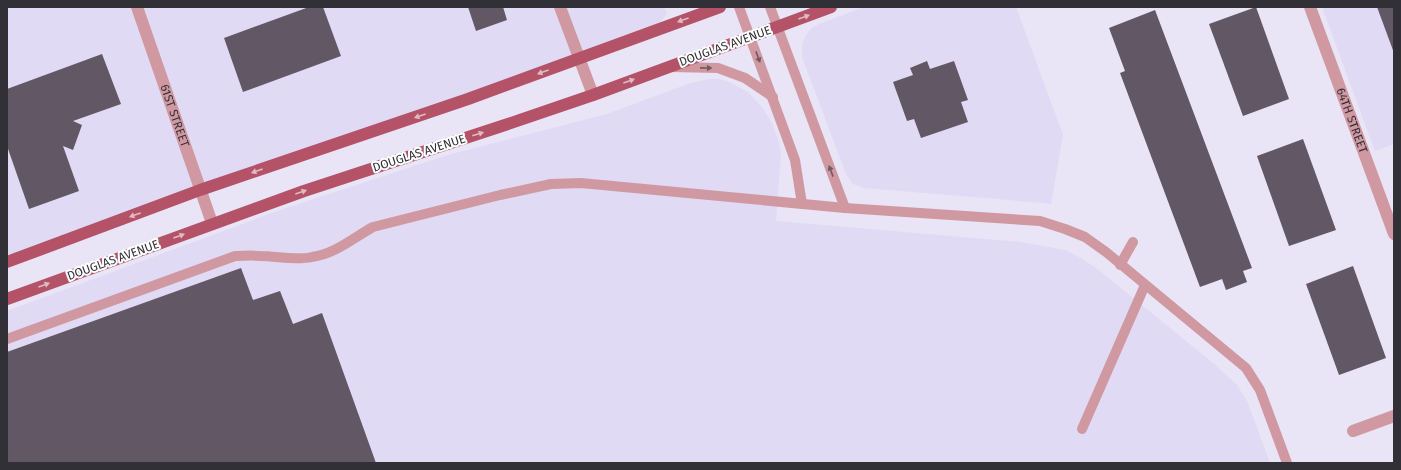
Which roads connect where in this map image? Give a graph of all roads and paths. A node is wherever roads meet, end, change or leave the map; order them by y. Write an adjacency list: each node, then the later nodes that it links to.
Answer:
1 (137, 7): 14 (street, 61ST STREET)
2 (560, 7): 10 (street)
3 (720, 7): 10 (main road, one-way to 10)
4 (739, 7): 9 (lane)
5 (770, 7): 8 (lane)
6 (831, 7): 8 (main road, DOUGLAS AVENUE, one-way to 6)
7 (1310, 7): 18 (street, 64TH STREET)
8 (778, 26): 9 (main road, DOUGLAS AVENUE); 16 (lane, one-way to 8)
9 (751, 36): 11 (main road, DOUGLAS AVENUE); 13 (lane, one-way to 13)
10 (579, 59): 12 (street); 14 (main road, one-way to 14)
11 (667, 67): 12 (main road, DOUGLAS AVENUE, one-way to 11); 13 (lane, one-way to 13)
12 (593, 95): 17 (main road, DOUGLAS AVENUE, one-way to 12)
13 (773, 97): 15 (lane)
14 (200, 190): 17 (street, 61ST STREET); 20 (main road, one-way to 20)
15 (802, 204): 16 (lane); 24 (lane)
16 (845, 208): 21 (lane)
17 (212, 223): 23 (main road, DOUGLAS AVENUE, one-way to 17)
18 (1394, 234)
19 (1133, 242): 21 (lane)
20 (7, 262)
21 (1120, 265): 22 (lane)
22 (1145, 285): 26 (lane); 28 (lane)
23 (7, 299)
24 (7, 339)
25 (1394, 416): 27 (street)
26 (1082, 428)
27 (1353, 431)
28 (1288, 463)

